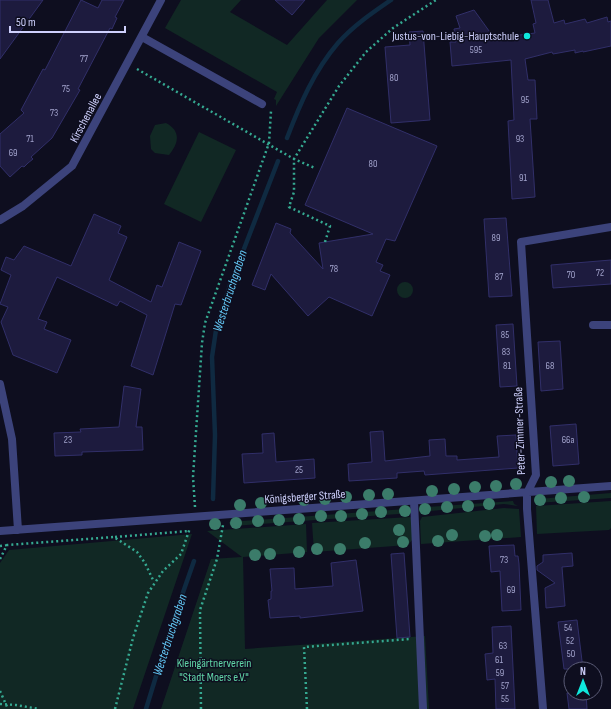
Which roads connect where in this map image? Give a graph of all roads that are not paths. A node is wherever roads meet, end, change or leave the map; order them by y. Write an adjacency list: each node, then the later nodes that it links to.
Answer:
1 (161, 0): 2 (street, Kirschenallee)
2 (142, 37): 3 (street); 4 (street, Kirschenallee)
3 (262, 104)
4 (0, 220)
5 (611, 227): 10 (street, Peter-Zimmer-Straße)
6 (592, 325): 7 (street)
7 (611, 325)
8 (0, 384): 12 (street)
9 (611, 486): 10 (street, Königsberger Straße)
10 (527, 493): 11 (street, Königsberger Straße); 15 (street)
11 (414, 501): 12 (street, Königsberger Straße); 14 (street)
12 (18, 530): 13 (street, Königsberger Straße)
13 (0, 531)
14 (423, 709)
15 (543, 709)

